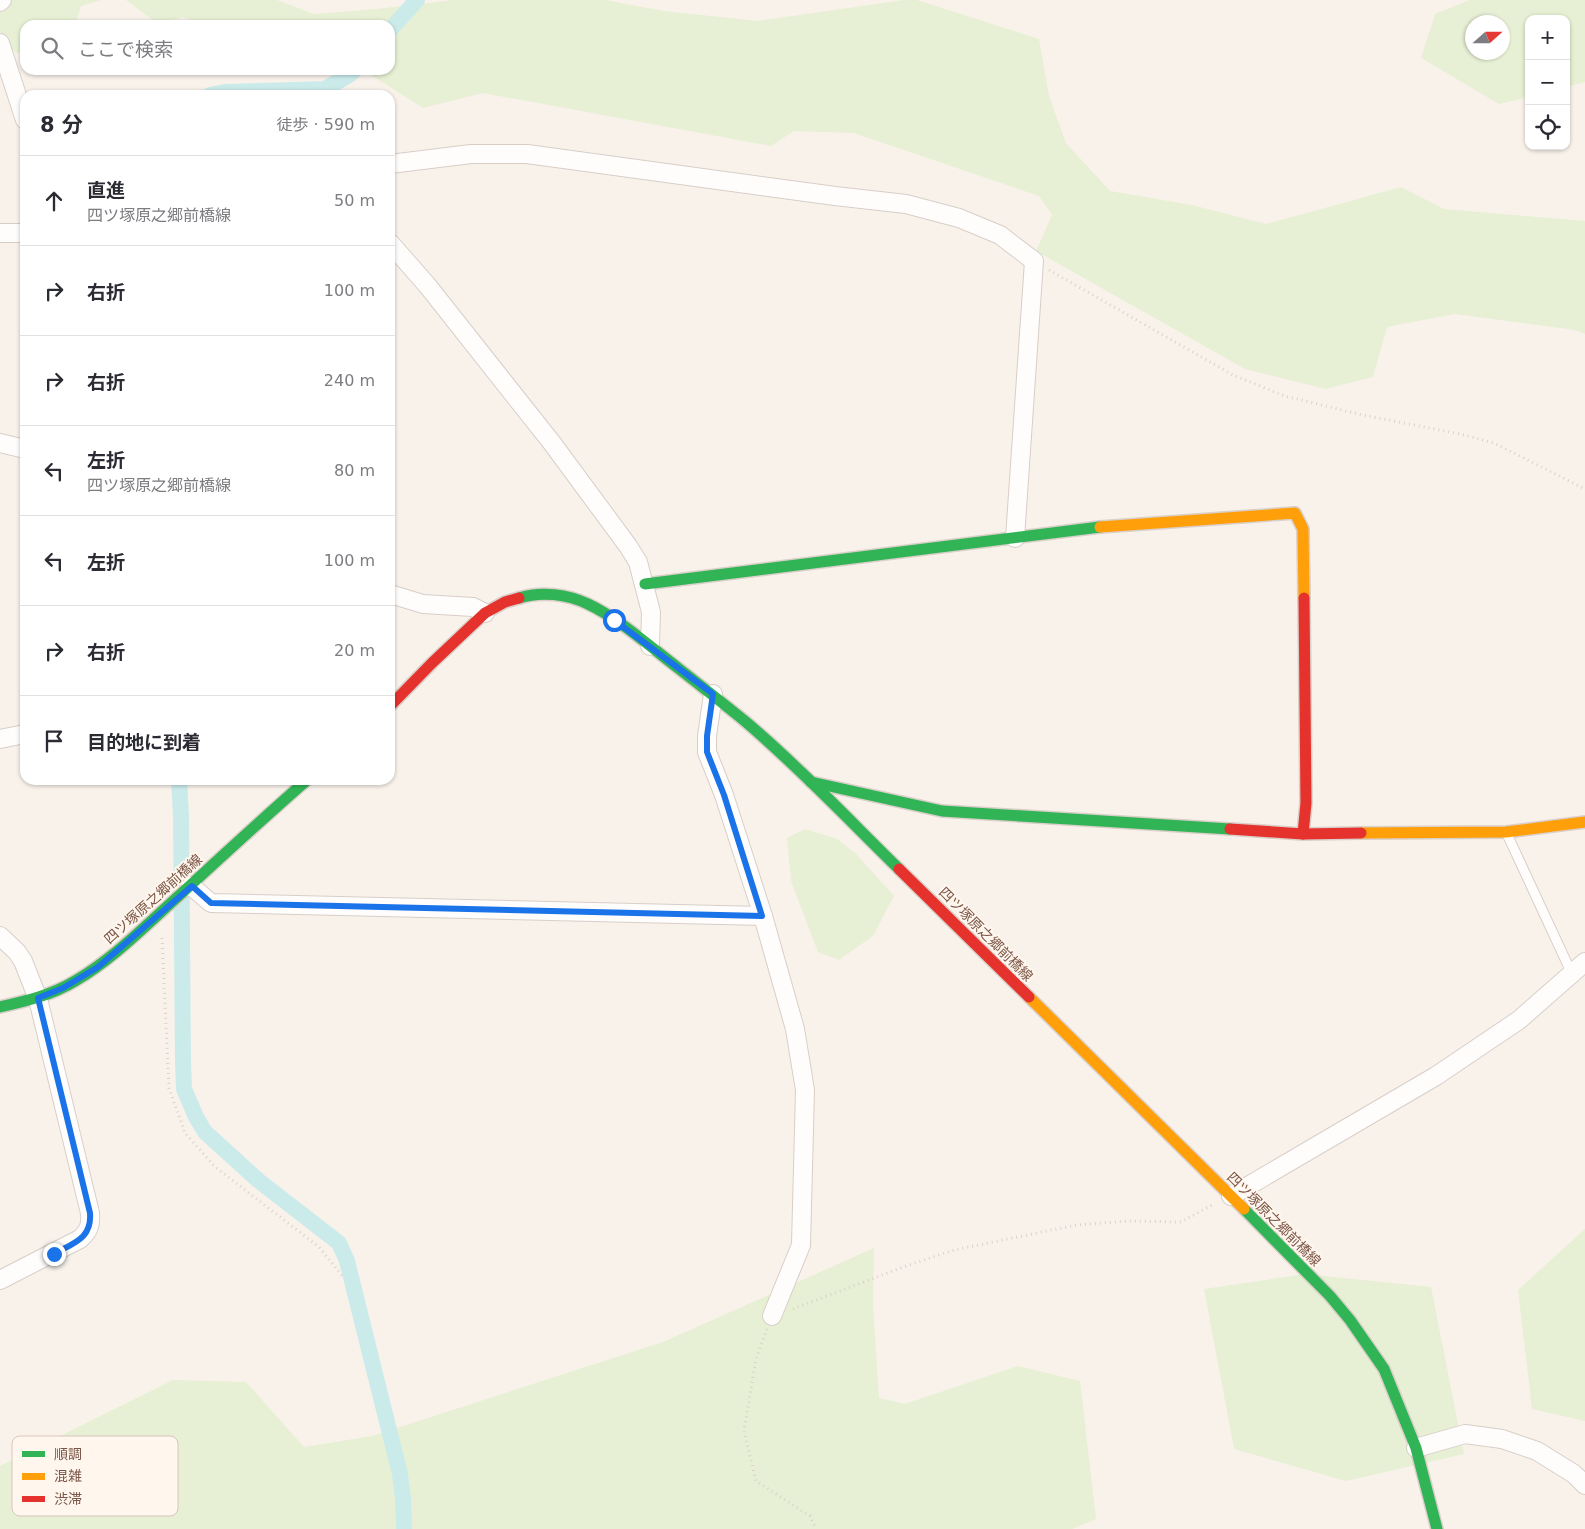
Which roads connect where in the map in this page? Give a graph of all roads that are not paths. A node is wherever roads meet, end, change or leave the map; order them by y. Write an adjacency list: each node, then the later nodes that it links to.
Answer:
1 (0, 43): 2 (street)
2 (20, 105)
3 (395, 163): 9 (street)
4 (20, 232): 5 (street)
5 (0, 233)
6 (395, 249): 10 (street)
7 (0, 443): 8 (street)
8 (20, 449)
9 (1015, 538): 10 (main road); 22 (main road)
10 (645, 584): 13 (street)
11 (395, 596): 12 (street)
12 (485, 613): 13 (main road, 四ツ塚原之郷前橋線); 15 (main road, 四ツ塚原之郷前橋線)
13 (650, 646): 14 (main road, 四ツ塚原之郷前橋線)
14 (713, 694): 18 (main road, 四ツ塚原之郷前橋線); 24 (street)
15 (395, 701)
16 (20, 735): 17 (street)
17 (0, 739)
18 (811, 782): 22 (main road); 30 (main road, 四ツ塚原之郷前橋線)
19 (301, 785): 23 (main road, 四ツ塚原之郷前橋線)
20 (1585, 822): 21 (main road)
21 (1506, 832): 22 (main road); 27 (lane)
22 (1304, 834)
23 (189, 888): 24 (street); 28 (main road, 四ツ塚原之郷前橋線)
24 (762, 916): 32 (street)
25 (0, 936): 28 (street)
26 (1585, 962): 27 (street)
27 (1572, 974): 30 (street)
28 (38, 998): 29 (main road, 四ツ塚原之郷前橋線); 31 (street)
29 (0, 1007)
30 (1230, 1196): 33 (main road, 四ツ塚原之郷前橋線)
31 (0, 1280)
32 (772, 1316)
33 (1416, 1448): 34 (street); 35 (main road, 四ツ塚原之郷前橋線)
34 (1585, 1485)
35 (1437, 1529)

